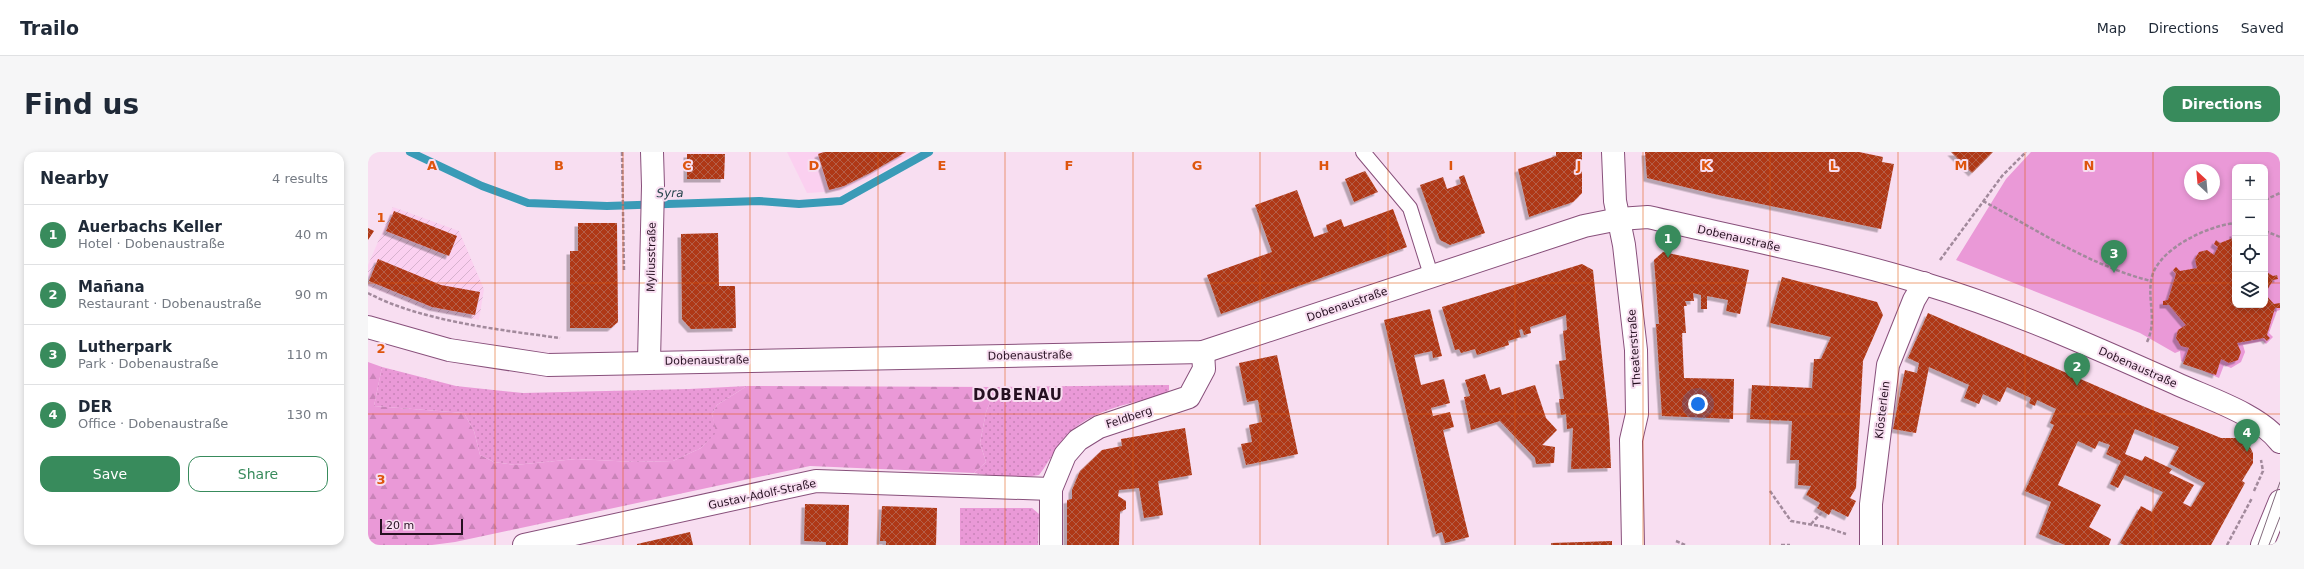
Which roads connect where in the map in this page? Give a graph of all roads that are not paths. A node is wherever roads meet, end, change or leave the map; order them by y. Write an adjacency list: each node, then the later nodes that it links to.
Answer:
1 (652, 152): 9 (street, Myliusstraße)
2 (1363, 152): 5 (lane)
3 (1613, 152): 4 (street, Theaterstraße)
4 (1619, 219): 5 (street, Dobenaustraße); 6 (street, Dobenaustraße); 16 (street, Theaterstraße)
5 (1431, 276): 8 (street, Dobenaustraße)
6 (1924, 283): 10 (street, Dobenaustraße); 13 (street, Klösterlein)
7 (368, 327): 9 (street, Dobenaustraße)
8 (1203, 352): 9 (street, Dobenaustraße); 11 (street, Feldberg)
9 (649, 361)
10 (2280, 442)
11 (1051, 489): 14 (street, Gustav-Adolf-Straße); 15 (street)
12 (2280, 501): 17 (street)
13 (1862, 540)
14 (524, 545)
15 (1051, 545)
16 (1633, 545)
17 (2262, 545)

